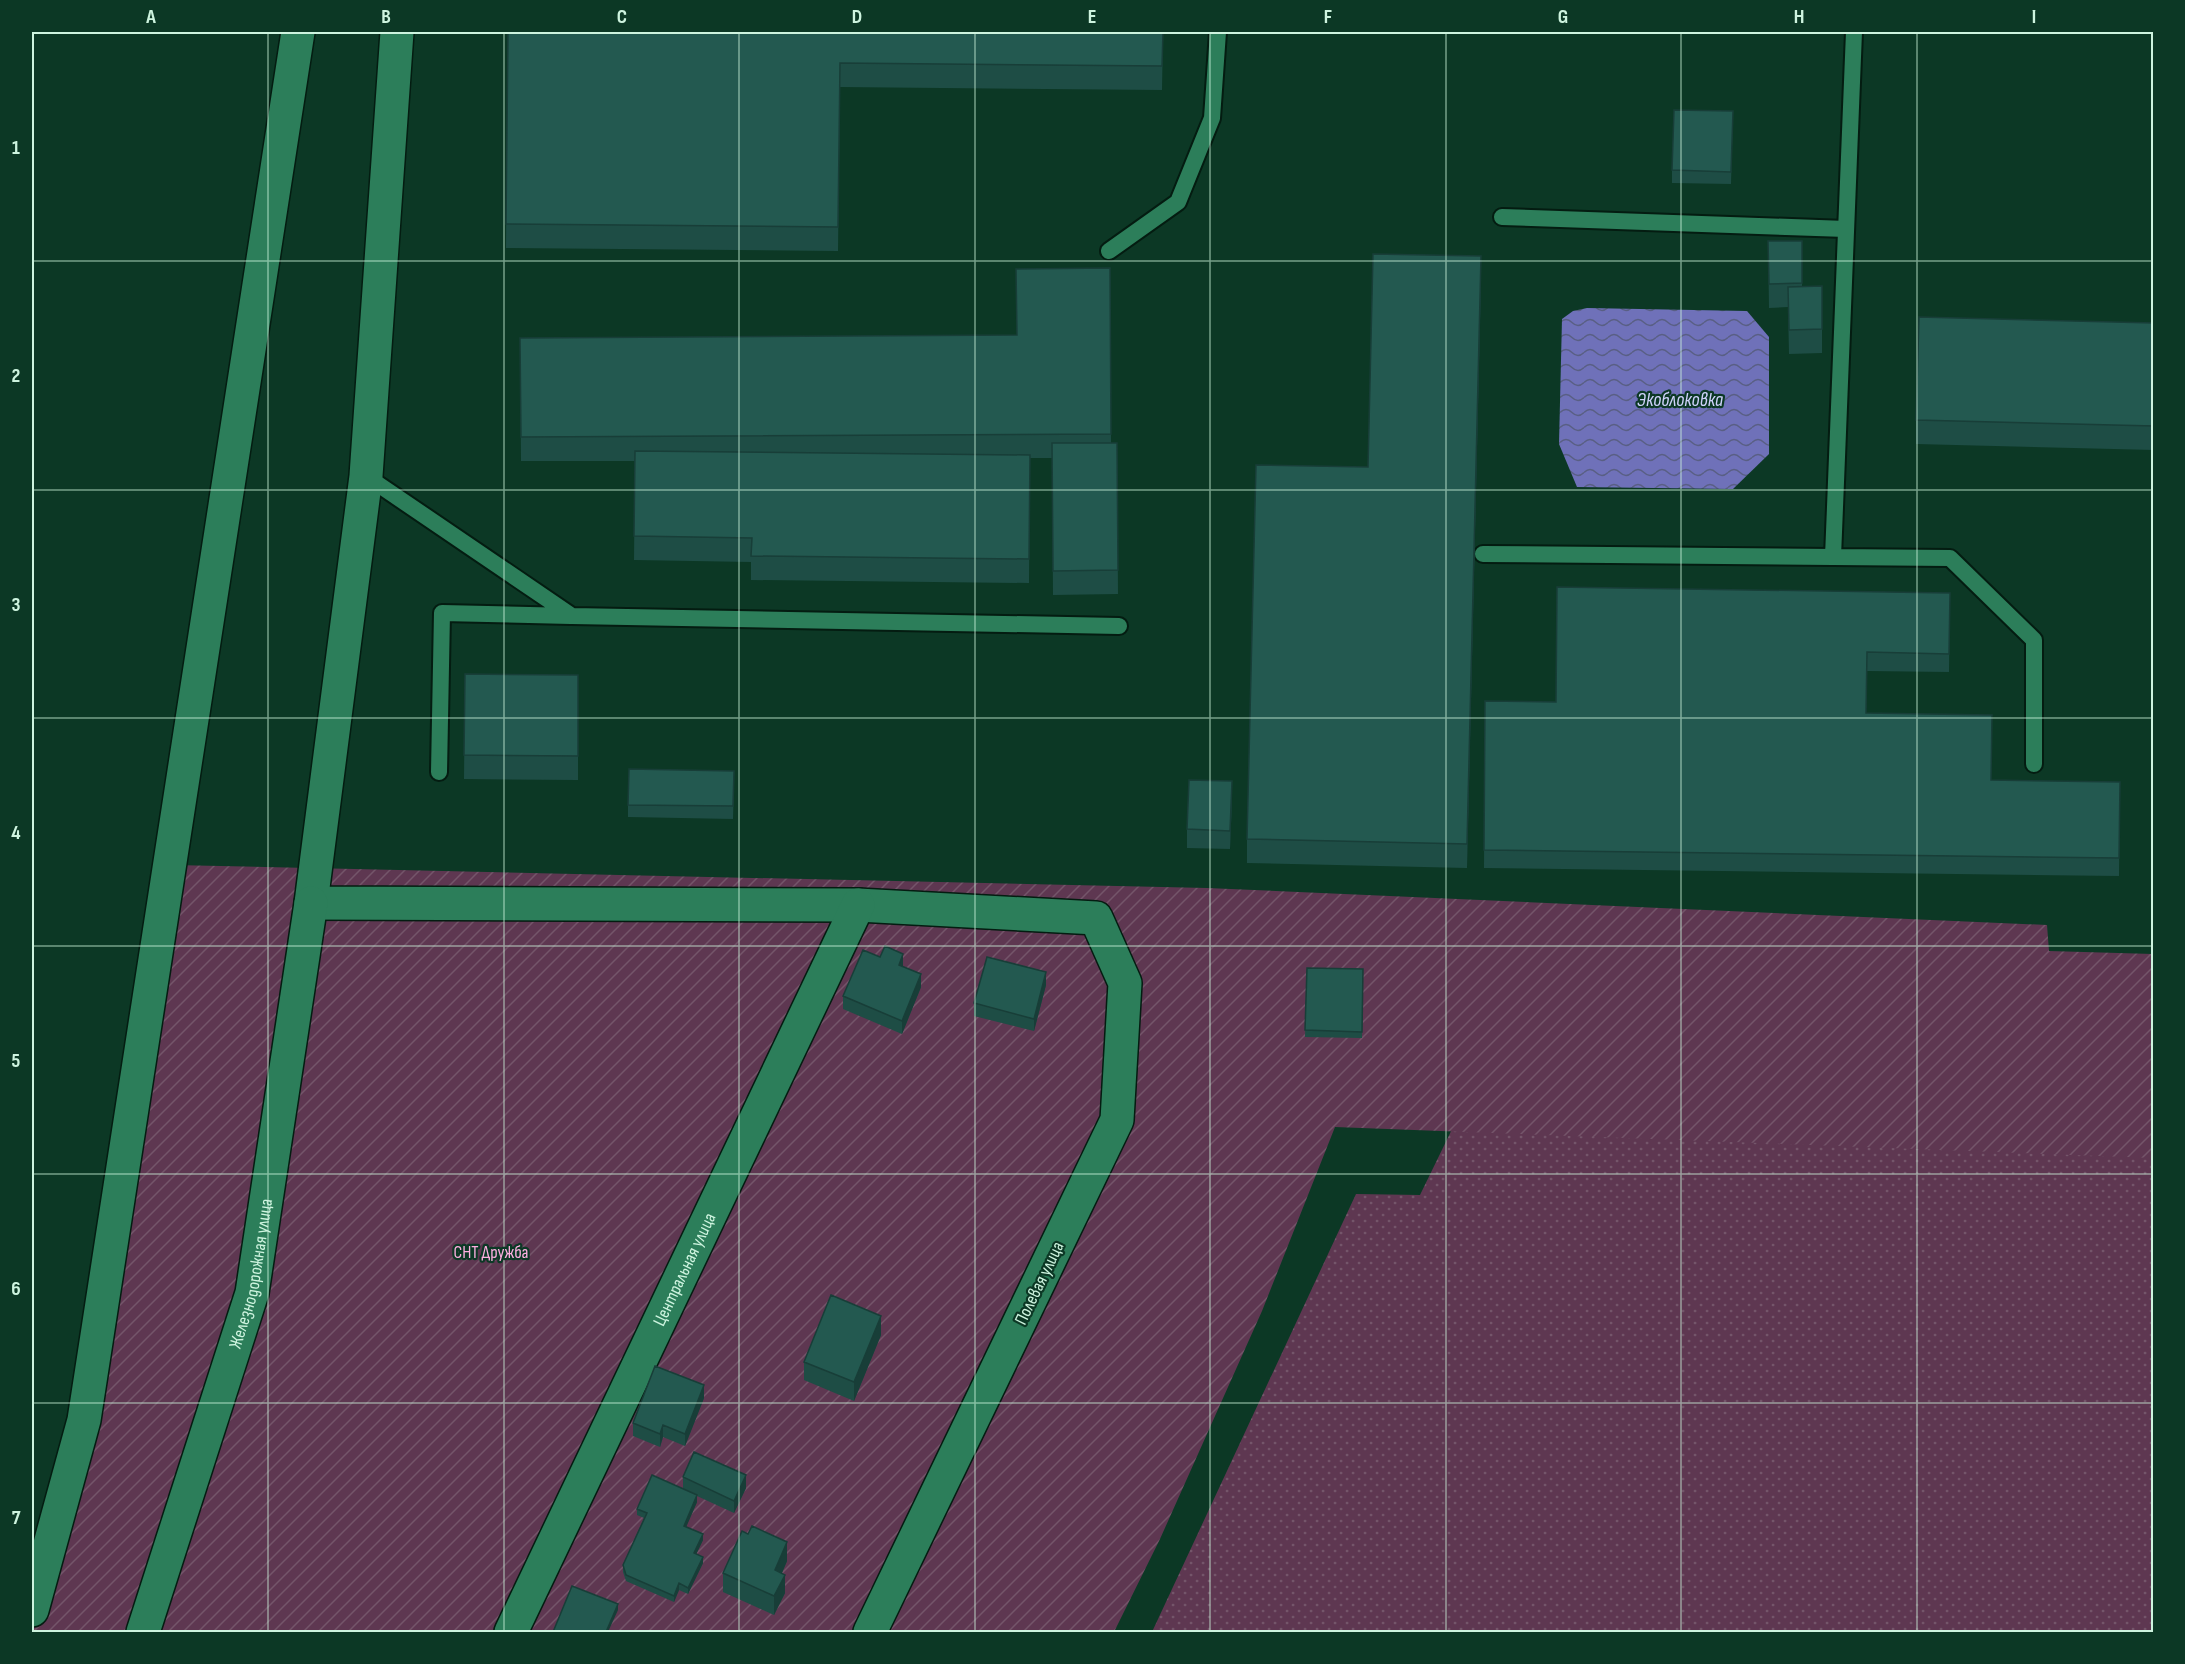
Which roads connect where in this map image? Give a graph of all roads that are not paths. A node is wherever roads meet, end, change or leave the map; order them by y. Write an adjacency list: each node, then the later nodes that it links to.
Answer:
1 (298, 32): 17 (street)
2 (397, 32): 8 (street, Железнодорожная улица)
3 (1218, 32): 7 (lane)
4 (1854, 32): 6 (lane)
5 (1502, 217): 6 (lane)
6 (1846, 229): 10 (lane)
7 (1109, 251)
8 (366, 476): 11 (lane); 15 (street, Железнодорожная улица)
9 (1483, 554): 10 (lane)
10 (1833, 557): 13 (lane)
11 (572, 616): 12 (lane); 14 (lane)
12 (1119, 626)
13 (2034, 764)
14 (439, 772)
15 (311, 903): 16 (street); 18 (street, Железнодорожная улица)
16 (858, 905): 19 (street, Центральная улица); 20 (street, Полевая улица)
17 (32, 1610)
18 (143, 1632)
19 (511, 1632)
20 (870, 1632)

